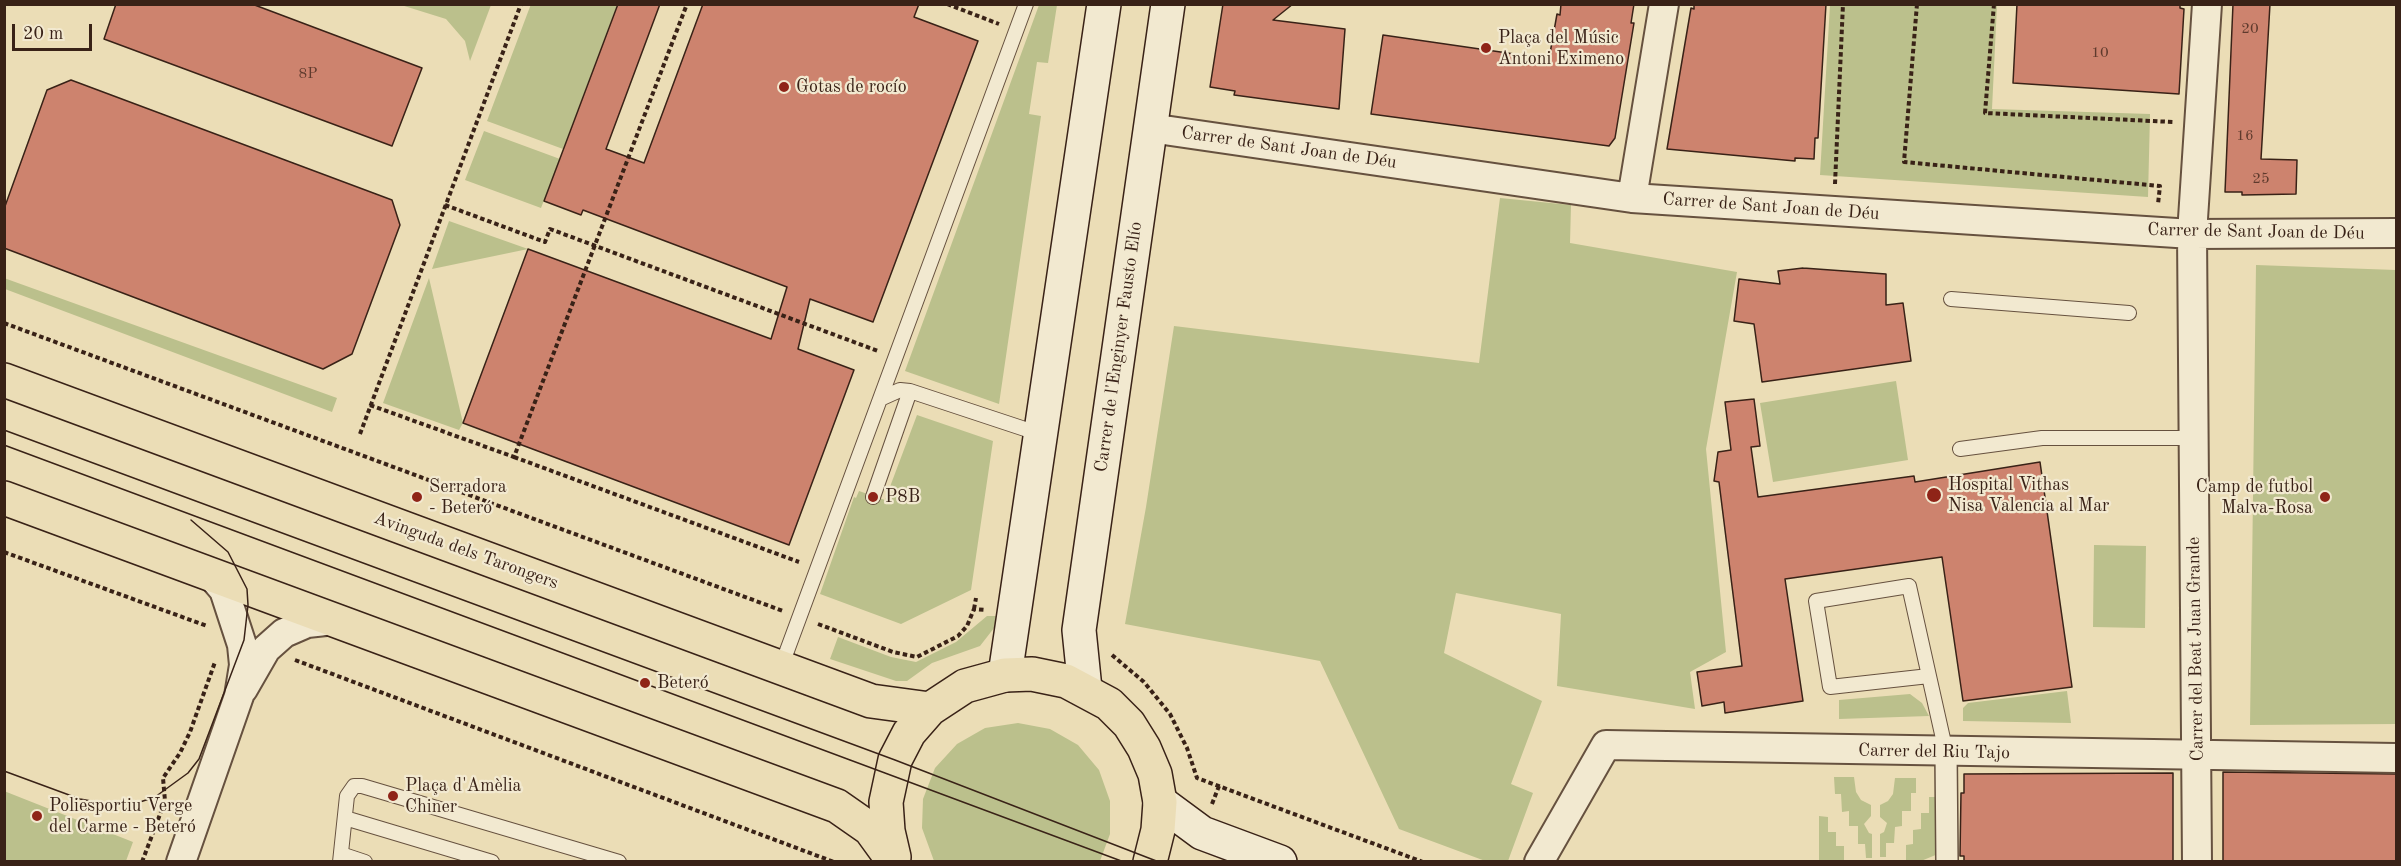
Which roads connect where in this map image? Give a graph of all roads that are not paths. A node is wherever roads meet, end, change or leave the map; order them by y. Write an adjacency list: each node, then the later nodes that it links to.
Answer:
1 (1026, 4): 14 (lane)
2 (1104, 4): 15 (main road)
3 (1168, 4): 6 (main road, Carrer de l'Enginyer Fausto Elío)
4 (1664, 4): 7 (street)
5 (2206, 4): 9 (street, Carrer del Beat Juan Grande)
6 (1150, 128): 7 (street, Carrer de Sant Joan de Déu); 25 (main road, Carrer de l'Enginyer Fausto Elío)
7 (1632, 198): 9 (street, Carrer de Sant Joan de Déu)
8 (2397, 233): 9 (street, Carrer de Sant Joan de Déu)
9 (2192, 234): 16 (street, Carrer del Beat Juan Grande)
10 (1951, 299): 11 (lane)
11 (2129, 313)
12 (4, 380): 22 (main road, Avinguda dels Tarongers)
13 (910, 391): 14 (lane); 15 (lane); 18 (lane)
14 (880, 399): 22 (lane)
15 (1040, 434): 23 (main road)
16 (2194, 438): 17 (lane); 29 (street, Carrer del Beat Juan Grande)
17 (1960, 449)
18 (873, 497)
19 (4, 498): 20 (main road)
20 (211, 575): 21 (main road); 26 (street)
21 (335, 620): 26 (street); 38 (main road)
22 (781, 668): 27 (main road, Avinguda dels Tarongers)
23 (1005, 675): 25 (main road); 27 (main road)
24 (1929, 676): 24 (lane); 28 (lane)
25 (1085, 689): 31 (main road)
26 (239, 696): 34 (street)
27 (930, 709): 38 (main road)
28 (1946, 752): 29 (street, Carrer del Riu Tajo); 41 (street, Carrer del Riu Tajo); 42 (street)
29 (2197, 756): 30 (street, Carrer del Riu Tajo); 43 (street, Carrer del Beat Juan Grande)
30 (2397, 758)
31 (1160, 802): 39 (main road); 40 (main road)
32 (345, 818): 33 (lane); 36 (lane); 37 (lane)
33 (341, 858): 35 (lane)
34 (182, 861)
35 (365, 861)
36 (492, 861)
37 (619, 861)
38 (895, 861)
39 (1150, 861)
40 (1280, 861)
41 (1539, 861)
42 (1947, 861)
43 (2197, 861)

